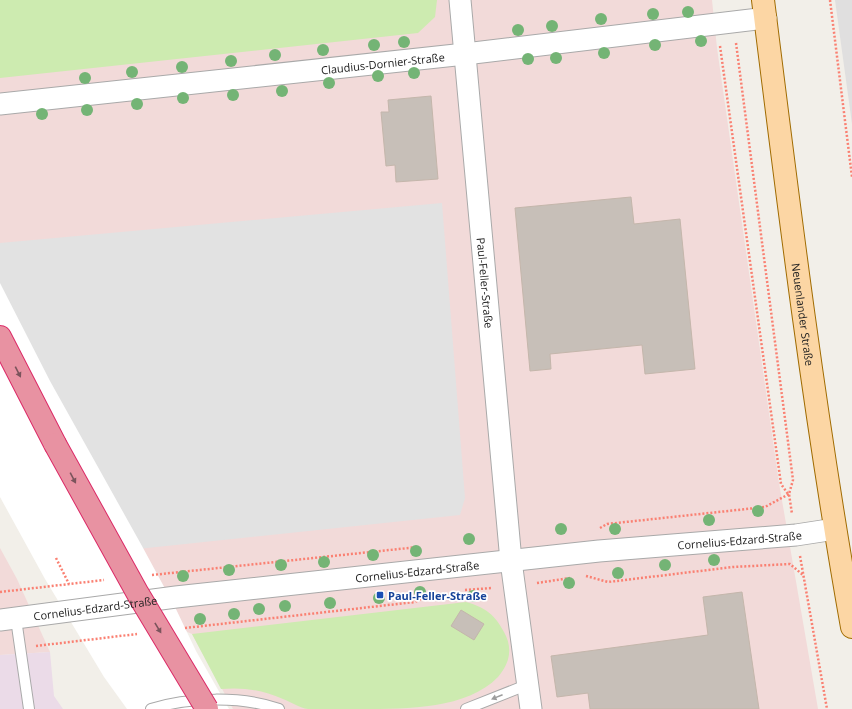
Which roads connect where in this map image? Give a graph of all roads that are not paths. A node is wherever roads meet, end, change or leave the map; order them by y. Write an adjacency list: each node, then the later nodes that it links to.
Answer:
1 (460, 0): 3 (street, Paul-Feller-Straße)
2 (764, 9): 3 (street, Claudius-Dornier-Straße); 6 (main road, Neuenlander Straße)
3 (465, 54): 4 (street, Claudius-Dornier-Straße); 7 (street, Paul-Feller-Straße)
4 (0, 104)
5 (0, 337): 13 (highway, one-way to 13, bridge)
6 (835, 529): 7 (street, Cornelius-Edzard-Straße); 9 (main road, Neuenlander Straße)
7 (512, 561): 8 (street, Cornelius-Edzard-Straße); 10 (street, Paul-Feller-Straße)
8 (8, 620): 11 (lane)
9 (852, 627)
10 (528, 684): 15 (lane, one-way to 15); 16 (street, Paul-Feller-Straße)
11 (29, 709)
12 (151, 709): 14 (lane)
13 (207, 709)
14 (279, 709)
15 (466, 709)
16 (532, 709)

